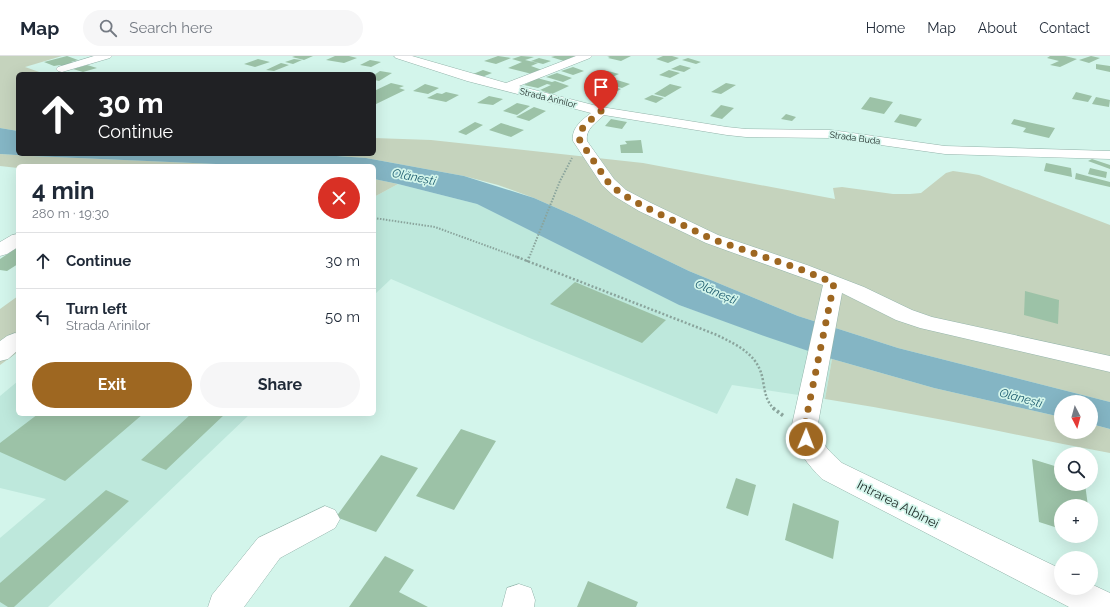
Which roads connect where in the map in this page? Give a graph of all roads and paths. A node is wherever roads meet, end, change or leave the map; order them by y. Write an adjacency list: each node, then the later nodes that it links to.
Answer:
1 (106, 56): 4 (street)
2 (400, 56): 5 (street, Strada Arinilor)
3 (586, 56): 5 (street)
4 (62, 69)
5 (507, 87): 6 (street, Strada Arinilor)
6 (601, 111): 7 (street); 8 (street, Strada Buda)
7 (580, 141): 12 (path); 13 (street)
8 (1110, 155)
9 (376, 218): 12 (path)
10 (16, 240): 11 (street)
11 (0, 250)
12 (526, 262): 15 (path)
13 (834, 283): 14 (street); 15 (street)
14 (1110, 364)
15 (804, 429): 17 (street, Intrarea Albinei)
16 (325, 519): 19 (street)
17 (1054, 582)
18 (1079, 595): 20 (street)
19 (224, 607)
20 (1103, 607)

